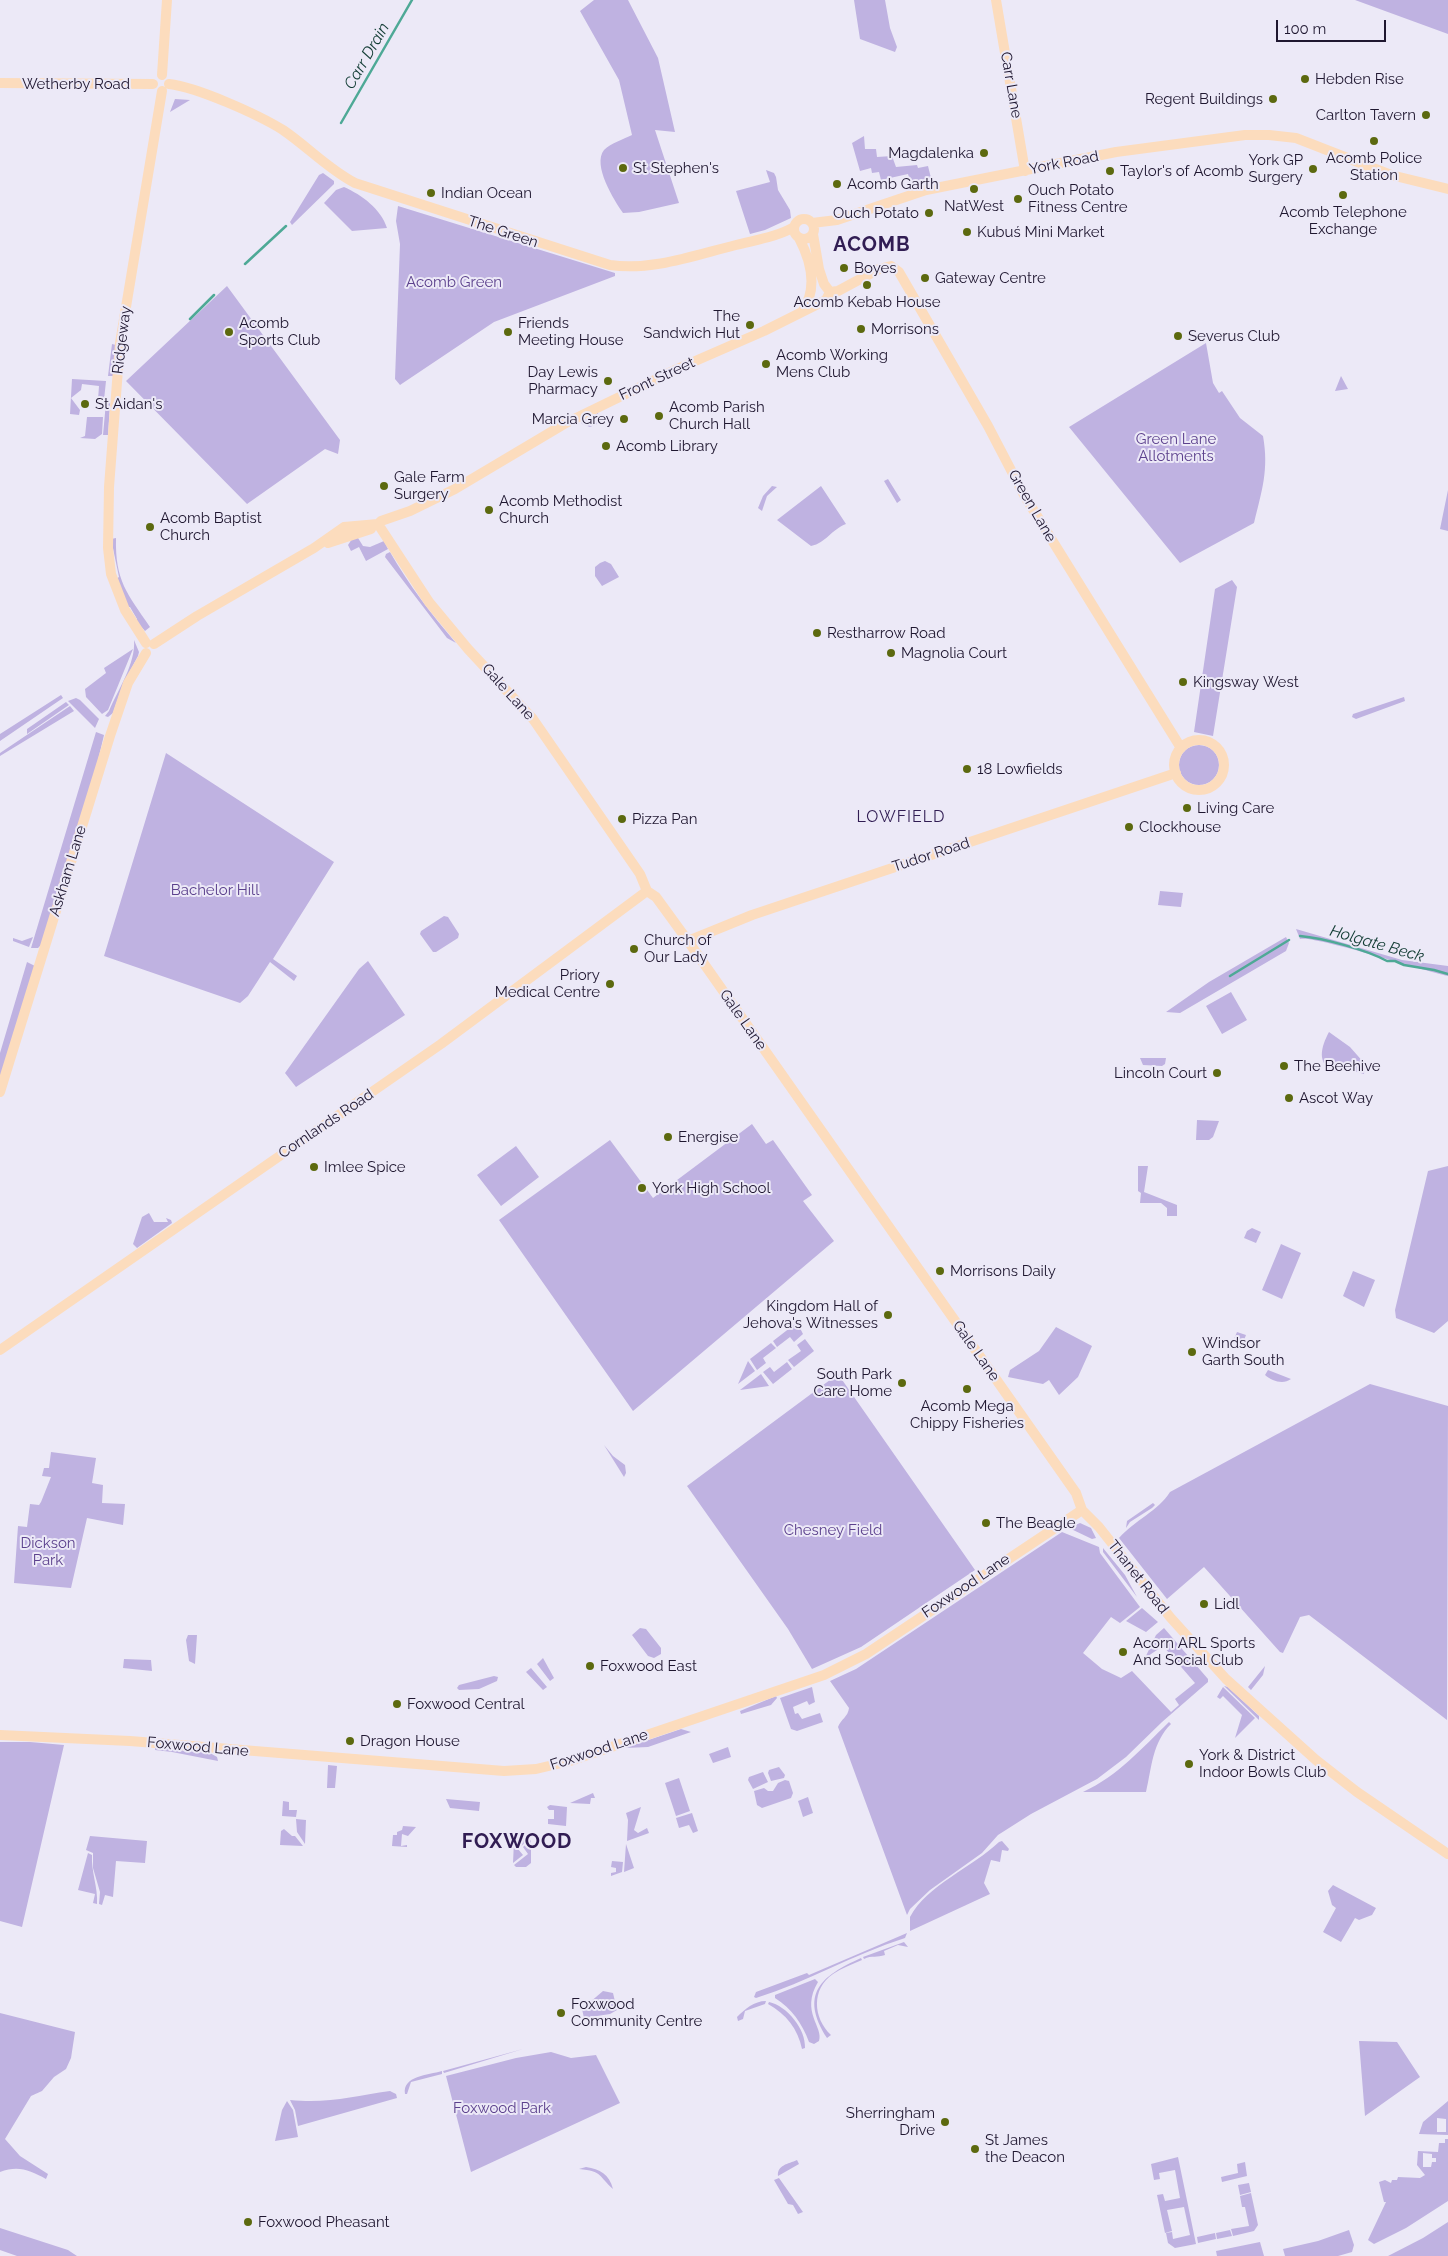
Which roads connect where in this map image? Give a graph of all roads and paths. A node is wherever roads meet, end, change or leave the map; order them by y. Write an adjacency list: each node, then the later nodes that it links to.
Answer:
1 (167, 0): 3 (street)
2 (996, 0): 7 (street, Carr Lane)
3 (162, 75): 5 (street); 6 (street)
4 (0, 83): 5 (street, Wetherby Road)
5 (153, 84): 6 (street)
6 (166, 87): 10 (street, The Green); 16 (street, Ridgeway)
7 (1025, 170): 8 (street, York Road); 9 (street, York Road)
8 (1448, 188)
9 (813, 230): 10 (street); 10 (street); 11 (street)
10 (797, 234): 12 (street)
11 (827, 288): 12 (street); 13 (street); 17 (street, Green Lane)
12 (812, 292): 13 (street); 14 (street)
13 (823, 302): 14 (street, Front Street)
14 (802, 312): 15 (street, Front Street)
15 (383, 526): 16 (street, Askham Lane); 19 (street, Gale Lane)
16 (149, 647): 21 (street, Askham Lane)
17 (1181, 748): 18 (street); 18 (street)
18 (1176, 773): 20 (street, Tudor Road)
19 (647, 891): 20 (street, Gale Lane); 22 (street, Cornlands Road)
20 (688, 941): 23 (street, Gale Lane)
21 (0, 1092)
22 (0, 1350)
23 (1082, 1510): 24 (street, Foxwood Lane); 25 (street, Thanet Road)
24 (0, 1735)
25 (1448, 1854)

